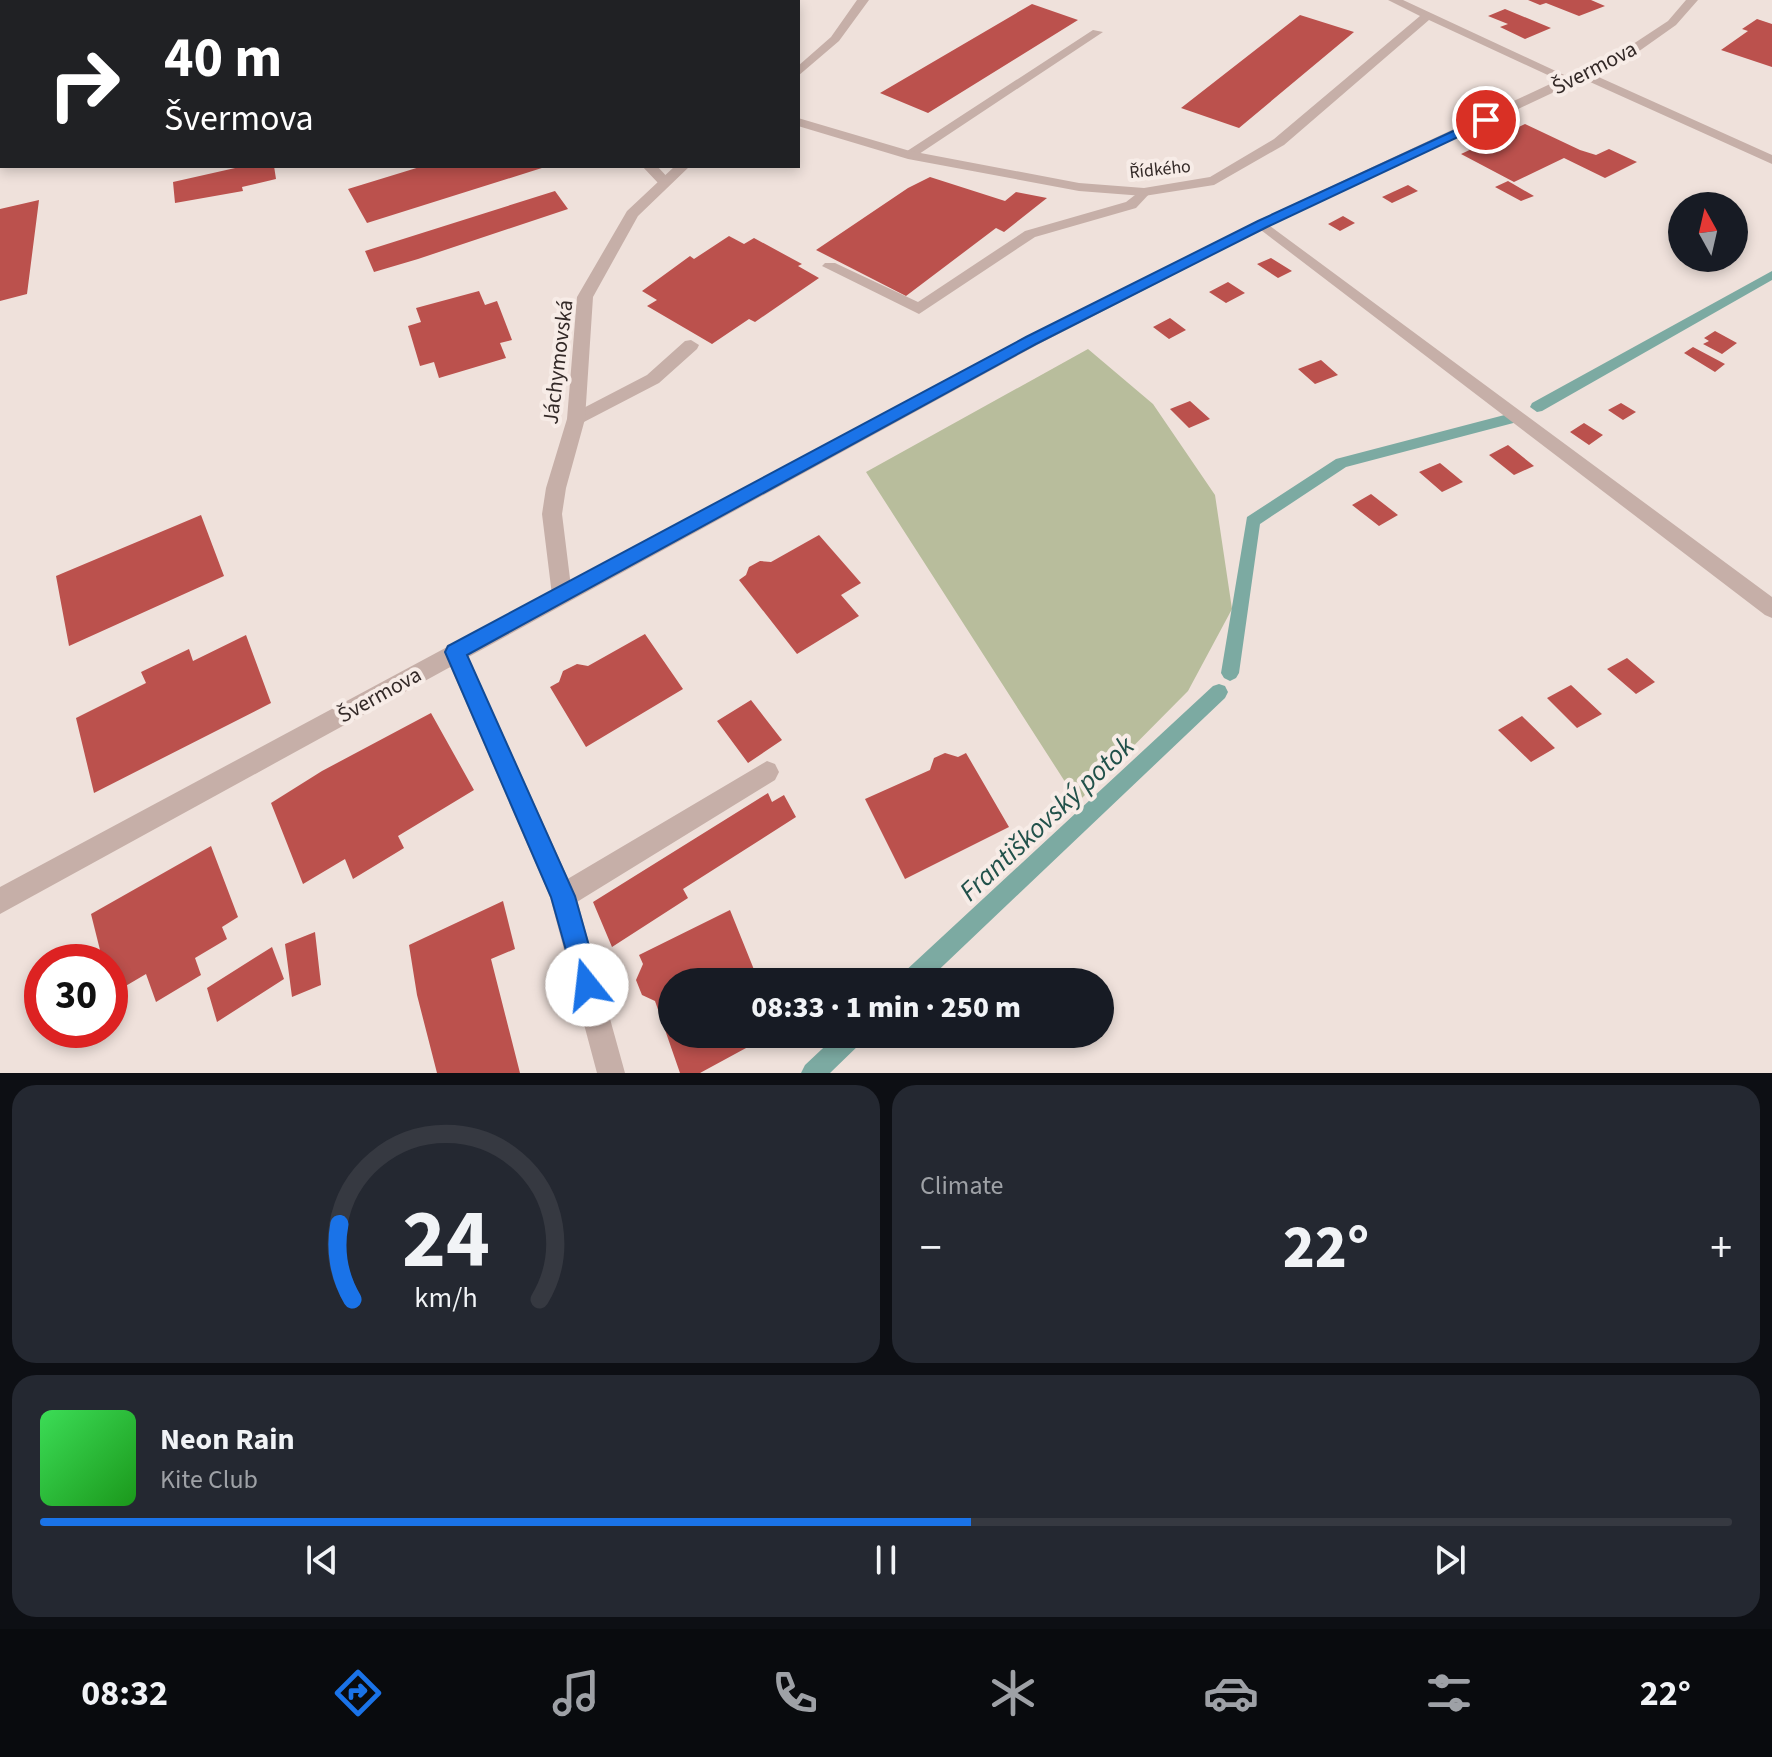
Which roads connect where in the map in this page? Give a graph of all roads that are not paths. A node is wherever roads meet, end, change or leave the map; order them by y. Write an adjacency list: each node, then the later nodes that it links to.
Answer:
1 (863, 0): 6 (street)
2 (1394, 0): 4 (street)
3 (1692, 0): 7 (street, Švermova)
4 (1428, 15): 7 (street); 14 (street, Řídkého)
5 (1097, 32): 9 (street)
6 (800, 70)
7 (1576, 77): 10 (street); 15 (street, Švermova)
8 (800, 123): 9 (street, Řídkého)
9 (908, 155): 14 (street, Řídkého)
10 (1772, 160)
11 (651, 168): 13 (street)
12 (680, 168): 13 (street, Jáchymovská)
13 (664, 181): 18 (street, Jáchymovská)
14 (1144, 192): 16 (street)
15 (1262, 224): 19 (street, Švermova); 20 (street)
16 (830, 266)
17 (691, 345): 18 (street)
18 (576, 419): 19 (street, Jáchymovská)
19 (562, 595): 21 (street, Švermova)
20 (1772, 609)
21 (455, 652): 23 (street); 24 (street, Švermova)
22 (767, 772): 23 (street)
23 (563, 896): 25 (street)
24 (0, 901)
25 (611, 1073)

